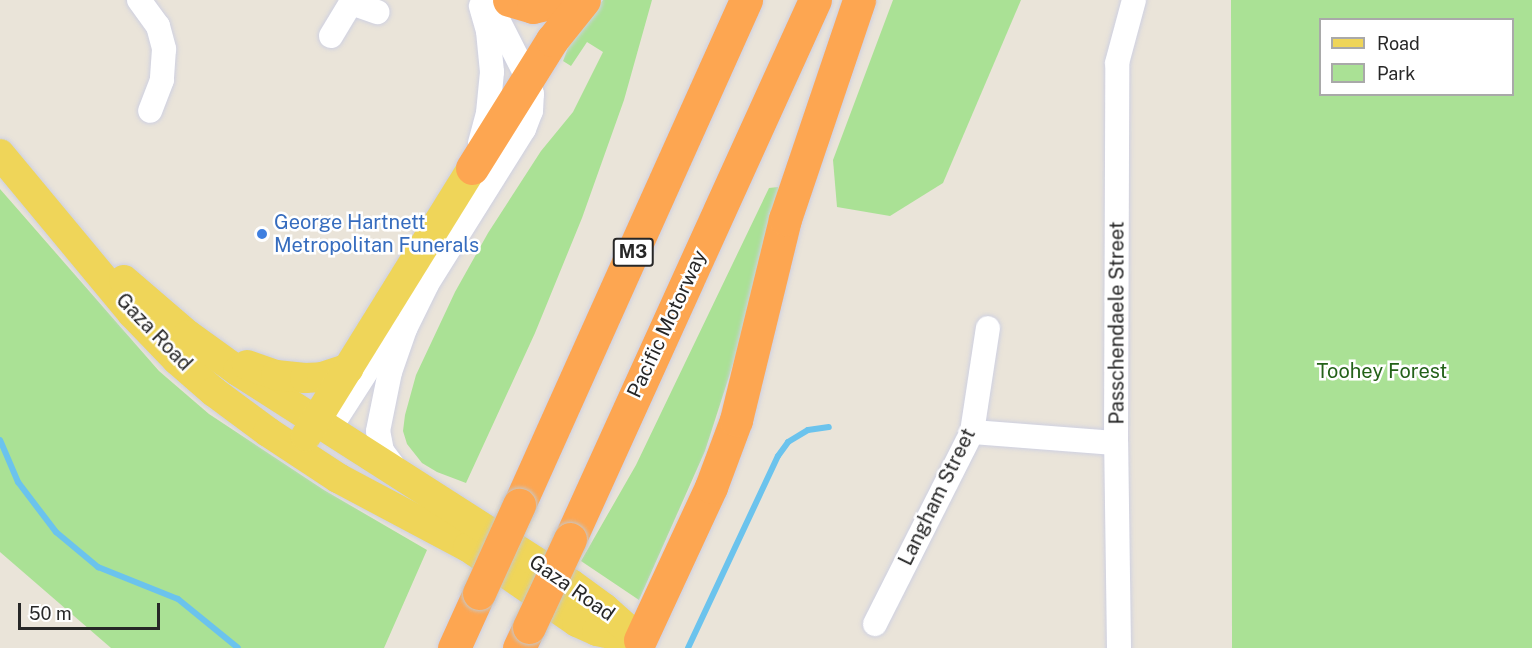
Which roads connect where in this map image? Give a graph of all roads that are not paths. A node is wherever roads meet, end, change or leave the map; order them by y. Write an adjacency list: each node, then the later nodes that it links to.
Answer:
1 (139, 0): 15 (street)
2 (479, 0): 17 (street)
3 (488, 0): 14 (street)
4 (509, 0): 5 (highway)
5 (563, 0)
6 (584, 0): 14 (highway)
7 (746, 0): 32 (highway, M3, bridge)
8 (815, 0): 30 (highway, Pacific Motorway, bridge)
9 (859, 0): 31 (highway)
10 (1134, 0): 25 (street, Passchendaele Street)
11 (350, 2): 12 (street); 13 (street)
12 (378, 12)
13 (331, 36)
14 (527, 77): 17 (highway); 19 (street)
15 (150, 111)
16 (0, 153): 18 (main road, Gaza Road)
17 (472, 168): 22 (main road)
18 (47, 208): 21 (main road, Gaza Road); 26 (main road, Gaza Road)
19 (427, 284): 23 (street); 27 (street)
20 (988, 328): 24 (street, Langham Street)
21 (212, 353): 22 (main road); 23 (main road, Gaza Road)
22 (349, 368): 23 (main road)
23 (322, 424): 26 (main road); 27 (main road, Gaza Road)
24 (972, 432): 25 (street); 29 (street, Langham Street)
25 (1116, 443): 34 (street, Passchendaele Street)
26 (301, 454): 28 (main road, Gaza Road)
27 (402, 476): 31 (main road, Gaza Road)
28 (577, 622): 31 (main road, Gaza Road); 33 (main road)
29 (875, 624)
30 (524, 638)
31 (638, 644)
32 (454, 648)
33 (594, 648)
34 (1119, 648)

